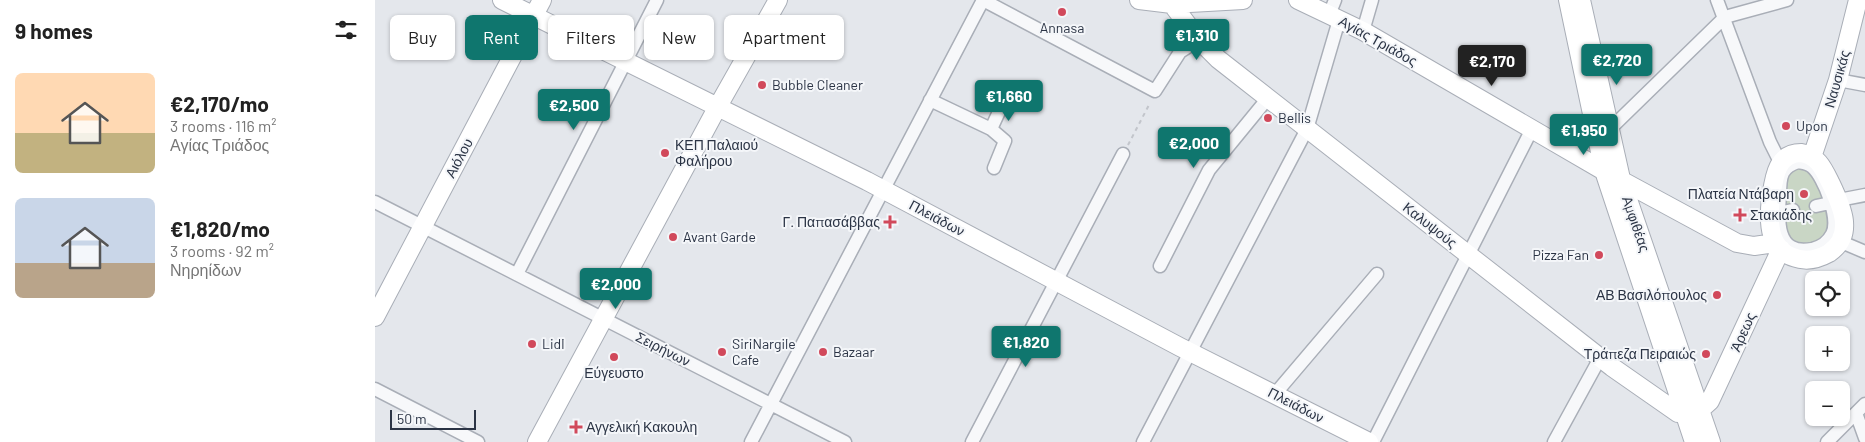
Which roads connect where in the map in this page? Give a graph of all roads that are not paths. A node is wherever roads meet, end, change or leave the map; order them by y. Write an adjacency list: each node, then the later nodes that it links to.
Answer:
1 (502, 0): 16 (street, Πλειάδων)
2 (657, 0): 21 (street)
3 (777, 0): 27 (street)
4 (983, 0): 20 (street); 25 (street)
5 (1139, 0): 15 (street)
6 (1243, 0): 14 (street)
7 (1298, 0): 17 (street, Αγίας Τριάδος)
8 (1371, 0): 19 (street)
9 (1567, 0): 31 (street, Αμφιθέας)
10 (1581, 0): 31 (street, Αμφιθέας)
11 (1717, 0): 18 (street)
12 (1787, 0): 18 (street)
13 (1858, 0): 22 (street, Ναυσικάς)
14 (1199, 1): 15 (street); 20 (street)
15 (1175, 2): 20 (street, Καλυψούς)
16 (538, 8): 21 (street, Πλειάδων); 46 (street, Αιόλου)
17 (1335, 11): 19 (street, Αγίας Τριάδος); 28 (street)
18 (1725, 17): 31 (street); 35 (street)
19 (1363, 31): 30 (street, Αγίας Τριάδος)
20 (1199, 40): 24 (street, Καλυψούς)
21 (625, 62): 27 (street, Πλειάδων); 52 (street)
22 (1838, 80): 23 (street); 34 (street, Ναυσικάς)
23 (1865, 85)
24 (1268, 98): 28 (street, Καλυψούς); 51 (street)
25 (930, 100): 29 (street); 39 (street)
26 (1003, 103): 29 (street)
27 (717, 108): 39 (street, Πλειάδων); 56 (street)
28 (1307, 128): 50 (street, Καλυψούς); 57 (street)
29 (991, 129): 36 (street)
30 (1532, 129): 32 (street, Αγίας Τριάδος); 50 (street)
31 (1603, 131): 32 (street); 37 (street, Αμφιθέας); 38 (street, Αμφιθέας)
32 (1561, 146): 37 (street, Αγίας Τριάδος)
33 (1123, 154): 54 (street)
34 (1812, 157): 35 (street); 42 (street)
35 (1780, 162): 48 (street)
36 (994, 168)
37 (1604, 171): 38 (street, Αγίας Τριάδος); 63 (street, Αμφιθέας)
38 (1621, 179): 48 (street, Αγίας Τριάδος); 63 (street, Αμφιθέας)
39 (884, 190): 54 (street, Πλειάδων); 61 (street)
40 (1865, 195): 42 (street)
41 (375, 202): 46 (street, Σειρήνων)
42 (1835, 202): 43 (street); 45 (street); 45 (street); 47 (street)
43 (1816, 206)
44 (1793, 210): 45 (street)
45 (1778, 213)
46 (423, 226): 52 (street, Σειρήνων); 55 (street, Αιόλου)
47 (1839, 241): 48 (street); 49 (street)
48 (1778, 246): 63 (street, Άρεως)
49 (1865, 252)
50 (1468, 255): 58 (street, Καλυψούς); 73 (street)
51 (1160, 266)
52 (517, 274): 56 (street, Σειρήνων)
53 (1377, 274): 60 (street)
54 (1055, 281): 57 (street, Πλειάδων); 70 (street)
55 (375, 317)
56 (604, 319): 61 (street, Σειρήνων); 67 (street)
57 (1191, 351): 60 (street, Πλειάδων); 71 (street)
58 (1600, 358): 63 (street, Καλυψούς); 74 (street)
59 (375, 389): 66 (street)
60 (1275, 394): 72 (street, Πλειάδων)
61 (771, 404): 68 (street); 69 (street, Σειρήνων)
62 (1861, 409): 64 (street); 76 (street)
63 (1692, 411): 65 (street, Αμφιθέας); 75 (street, Αμφιθέας)
64 (1865, 438)
65 (1691, 440)
66 (479, 442)
67 (537, 442)
68 (751, 442)
69 (845, 442)
70 (971, 442)
71 (1143, 442)
72 (1369, 442)
73 (1373, 442)
74 (1555, 442)
75 (1711, 442)
76 (1827, 442)

